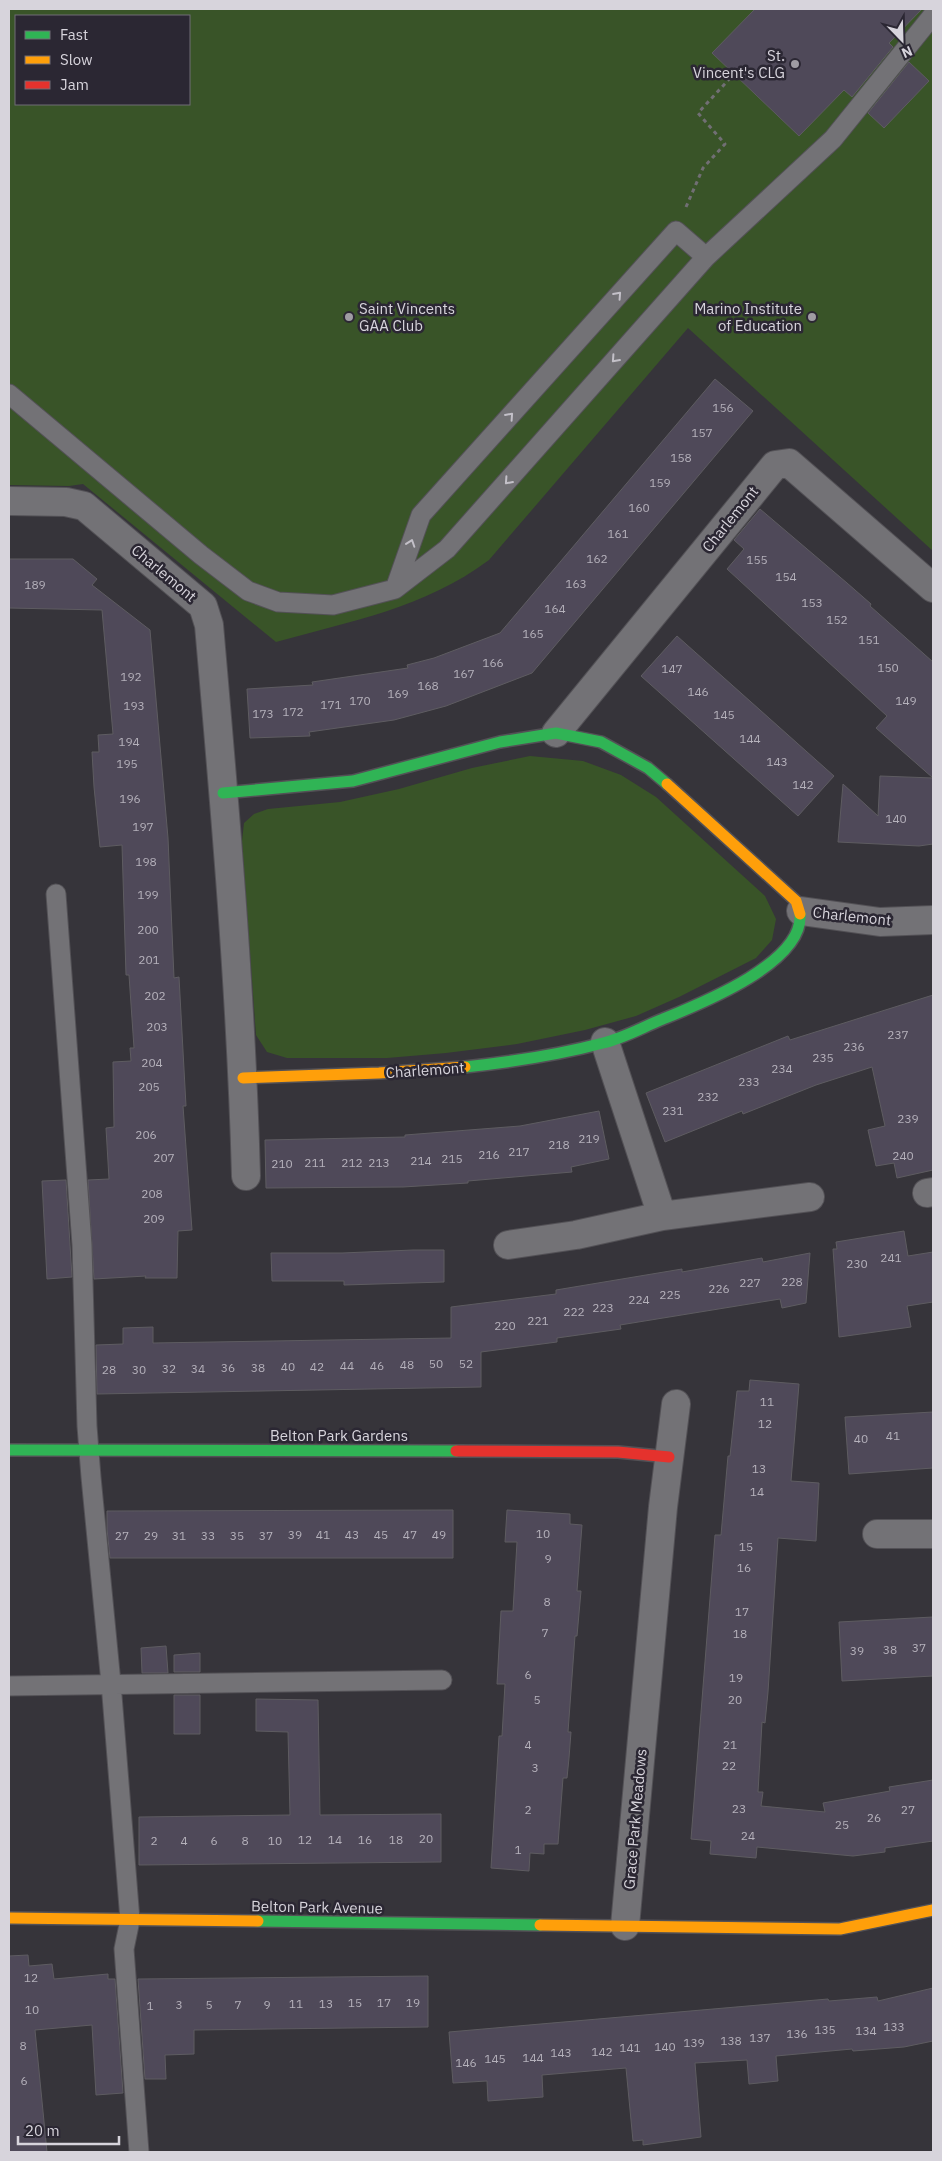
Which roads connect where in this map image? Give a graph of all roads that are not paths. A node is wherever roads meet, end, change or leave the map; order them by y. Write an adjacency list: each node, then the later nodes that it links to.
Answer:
1 (933, 15): 2 (lane)
2 (706, 257): 5 (lane, one-way to 5); 5 (lane, one-way to 2)
3 (9, 394): 5 (lane)
4 (9, 501): 8 (street, Charlemont)
5 (395, 588)
6 (933, 588): 7 (street, Charlemont)
7 (556, 733): 8 (street, Charlemont); 10 (street, Charlemont)
8 (223, 793): 13 (street, Charlemont)
9 (56, 894): 19 (lane)
10 (802, 911): 11 (street, Charlemont); 12 (street, Charlemont)
11 (933, 920)
12 (605, 1042): 13 (street, Charlemont); 16 (street)
13 (243, 1078): 14 (street, Charlemont)
14 (246, 1176)
15 (810, 1197): 16 (street)
16 (662, 1216): 17 (street)
17 (508, 1246)
18 (676, 1404): 21 (street, Grace Park Meadows)
19 (89, 1449): 20 (street, Belton Park Gardens); 21 (street, Belton Park Gardens); 25 (lane)
20 (9, 1450)
21 (669, 1457): 30 (street, Grace Park Meadows)
22 (878, 1534): 23 (street)
23 (933, 1534)
24 (442, 1680): 25 (lane)
25 (111, 1683): 26 (lane); 29 (lane)
26 (9, 1686)
27 (933, 1910): 30 (street)
28 (9, 1918): 29 (street, Belton Park Avenue)
29 (130, 1920): 30 (street, Belton Park Avenue); 31 (lane)
30 (625, 1926)
31 (139, 2152)

